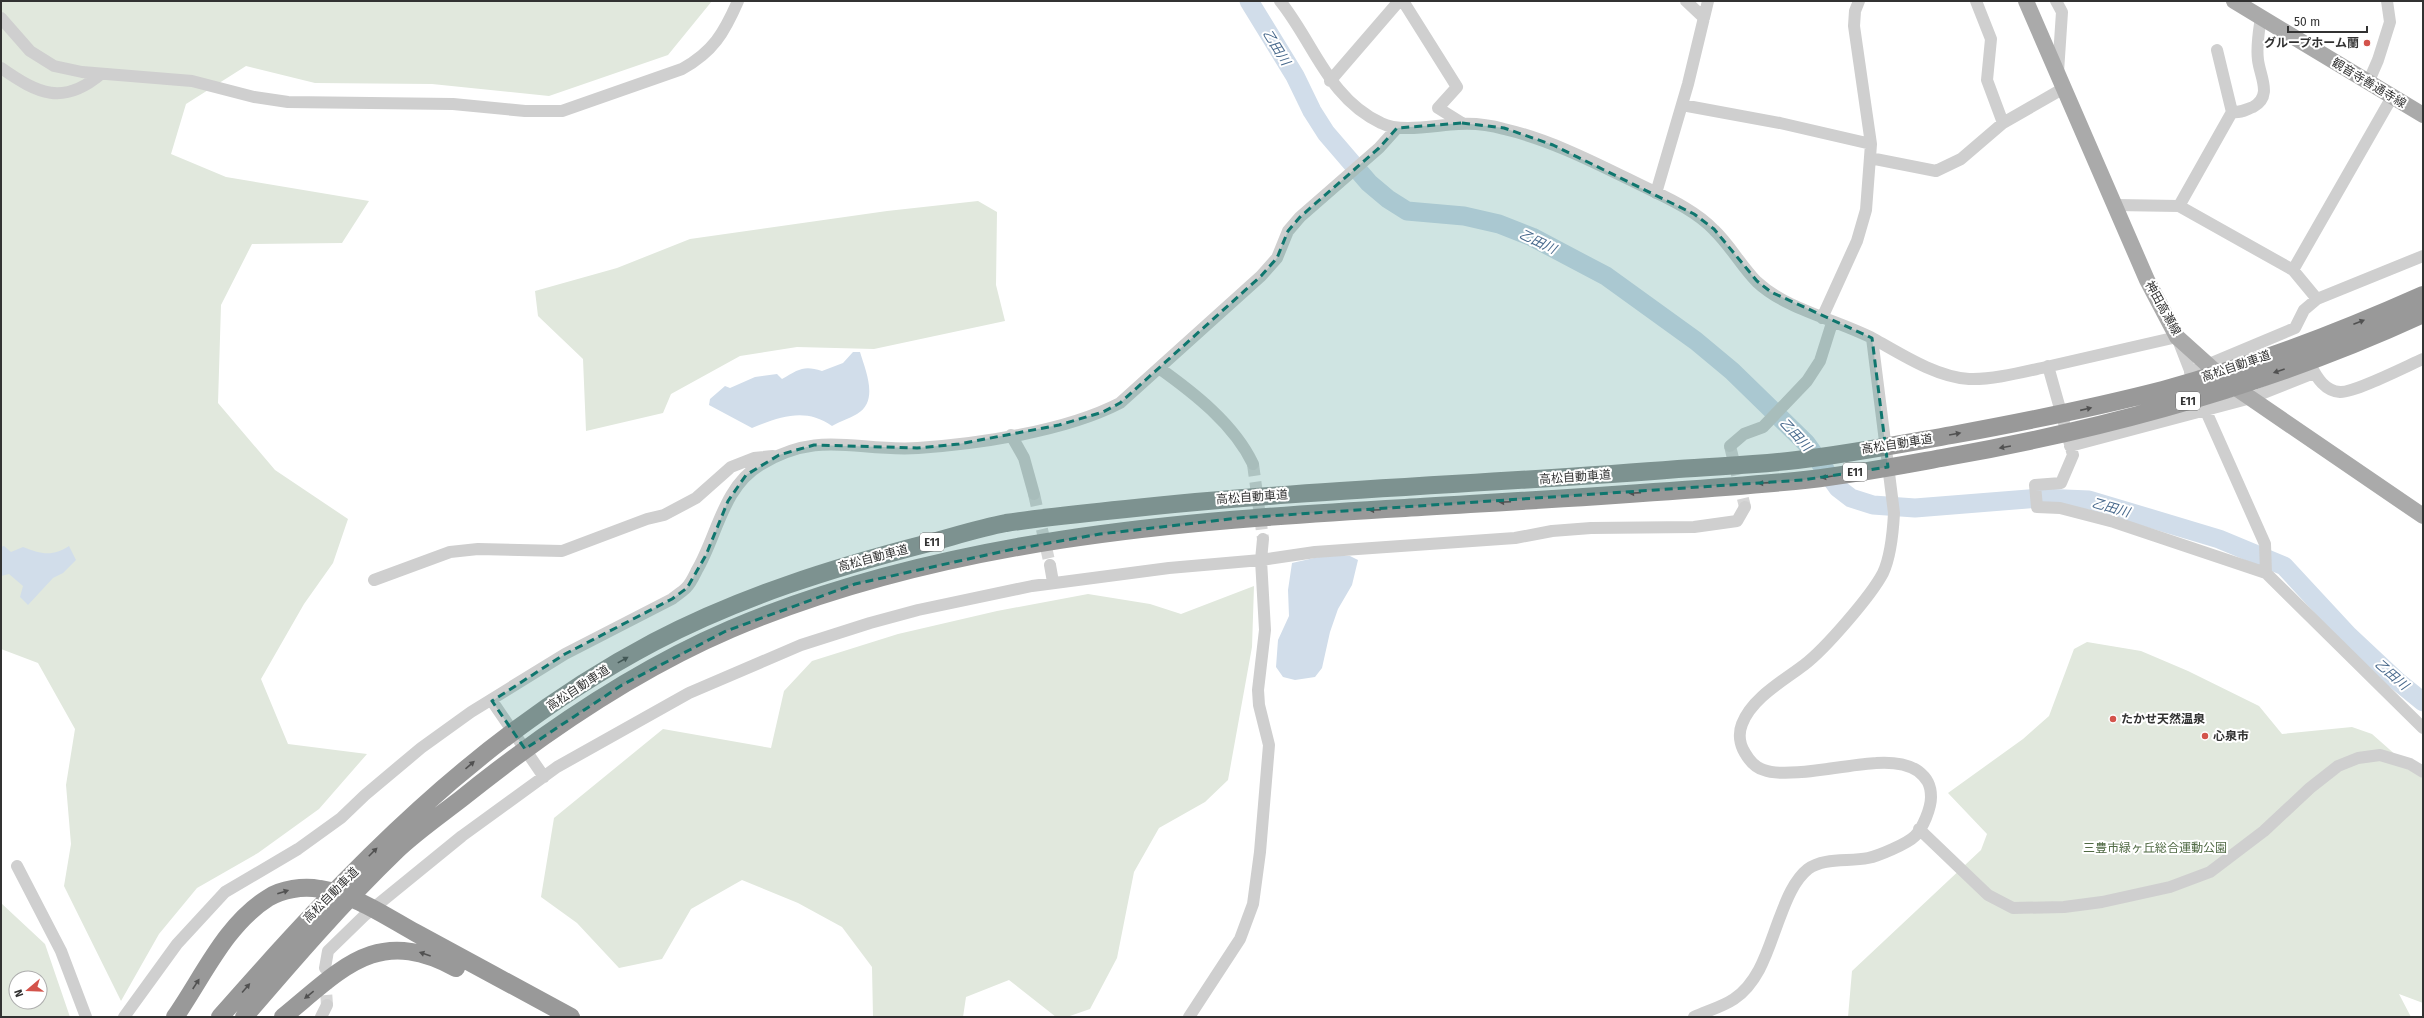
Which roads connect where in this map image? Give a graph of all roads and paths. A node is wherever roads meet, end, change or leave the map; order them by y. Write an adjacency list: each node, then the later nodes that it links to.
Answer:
1 (738, 1): 19 (street)
2 (1280, 1): 20 (street)
3 (1399, 1): 20 (street)
4 (1403, 1): 27 (street)
5 (1686, 1): 15 (street)
6 (1708, 1): 15 (street)
7 (1859, 1): 30 (street)
8 (1976, 1): 28 (street)
9 (2026, 1): 18 (main road, 神田高瀬線)
10 (2056, 1): 18 (street)
11 (2234, 1): 13 (main road, 観音寺善通寺線)
12 (2387, 1): 21 (street)
13 (2261, 17): 21 (main road, 観音寺善通寺線); 25 (street)
14 (1, 18): 19 (street)
15 (1704, 18): 24 (street)
16 (2217, 50): 25 (street)
17 (1, 68): 19 (street)
18 (2058, 73): 22 (main road, 神田高瀬線)
19 (101, 74)
20 (1330, 81): 29 (street)
21 (2368, 83): 23 (main road, 観音寺善通寺線)
22 (2064, 88): 28 (street); 33 (main road, 神田高瀬線)
23 (2392, 97): 26 (main road, 観音寺善通寺線); 36 (street)
24 (1682, 105): 30 (street); 32 (street)
25 (2232, 112): 34 (street)
26 (2423, 115)
27 (1462, 123): 29 (street); 32 (street)
28 (2003, 123): 31 (street)
29 (1397, 128): 47 (street)
30 (1871, 144): 31 (street)
31 (1870, 158): 40 (street)
32 (1656, 192): 40 (street)
33 (2115, 205): 34 (street); 42 (main road, 神田高瀬線)
34 (2179, 206): 36 (street)
35 (2423, 256): 38 (street)
36 (2293, 270): 38 (street)
37 (2423, 295): 77 (highway, 高松自動車道 / E11, one-way to 37)
38 (2317, 299): 41 (street)
39 (2423, 314): 78 (highway, 高松自動車道 / E11, one-way to 78)
40 (1827, 320): 43 (street); 53 (street)
41 (2295, 328): 45 (street); 49 (street)
42 (2178, 337): 45 (main road, 神田高瀬線); 46 (street); 48 (street)
43 (1872, 338): 46 (street); 70 (street)
44 (2423, 359): 49 (street)
45 (2207, 365): 48 (street); 50 (main road, 神田高瀬線)
46 (2048, 366): 54 (street)
47 (1159, 368): 52 (street); 56 (street)
48 (2190, 372): 51 (street)
49 (2314, 372): 50 (street)
50 (2251, 398): 51 (street); 59 (main road, 神田高瀬線)
51 (2205, 409): 54 (street); 63 (street)
52 (1010, 435): 55 (street); 57 (street)
53 (1730, 446)
54 (2070, 446): 63 (street)
55 (778, 455): 64 (street); 66 (street)
56 (1253, 464)
57 (1034, 494)
58 (1745, 507): 61 (street)
59 (2423, 516)
60 (1262, 539): 61 (street)
61 (1261, 560): 65 (street); 83 (street)
62 (1050, 565): 65 (street)
63 (2266, 573): 67 (street)
64 (374, 580)
65 (1053, 582): 69 (street)
66 (494, 703): 69 (street); 75 (street)
67 (2423, 728)
68 (2423, 772): 70 (street)
69 (540, 773): 72 (street)
70 (1919, 829): 84 (street)
71 (17, 866): 74 (street)
72 (325, 968)
73 (327, 1005): 80 (street)
74 (86, 1017)
75 (124, 1017)
76 (175, 1017): 82 (highway, one-way to 82)
77 (220, 1017)
78 (244, 1017)
79 (283, 1017): 81 (highway, one-way to 79)
80 (321, 1017)
81 (546, 1017)
82 (571, 1017)
83 (1189, 1017)
84 (1694, 1017)

